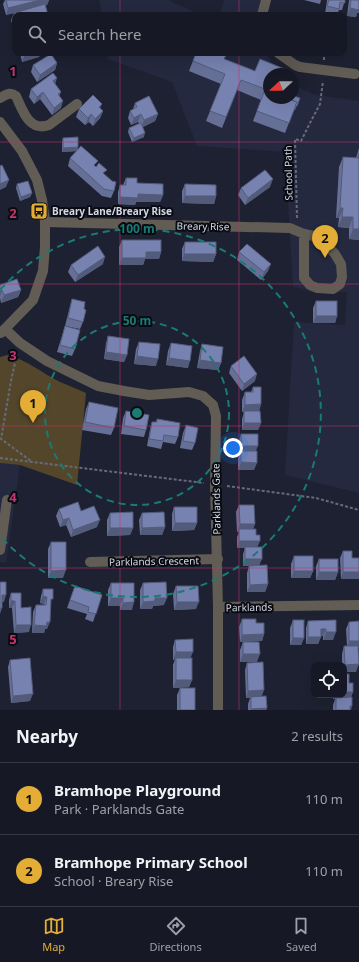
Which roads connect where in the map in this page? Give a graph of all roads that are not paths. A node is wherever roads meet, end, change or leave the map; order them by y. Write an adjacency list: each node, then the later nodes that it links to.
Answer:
1 (266, 0): 2 (street)
2 (263, 12)
3 (282, 56): 4 (street)
4 (355, 74)
5 (0, 98): 6 (street)
6 (77, 104)
7 (0, 122): 8 (street)
8 (45, 222): 9 (street, Breary Rise); 10 (street)
9 (304, 234): 9 (street)
10 (2, 332): 13 (street, Parklands Gate)
11 (7, 500): 12 (street)
12 (0, 550)
13 (218, 559): 14 (street, Parklands Crescent); 16 (street, Parklands Gate)
14 (90, 562)
15 (359, 604): 16 (street, Parklands)
16 (218, 607): 17 (street, Parklands)
17 (218, 710)

